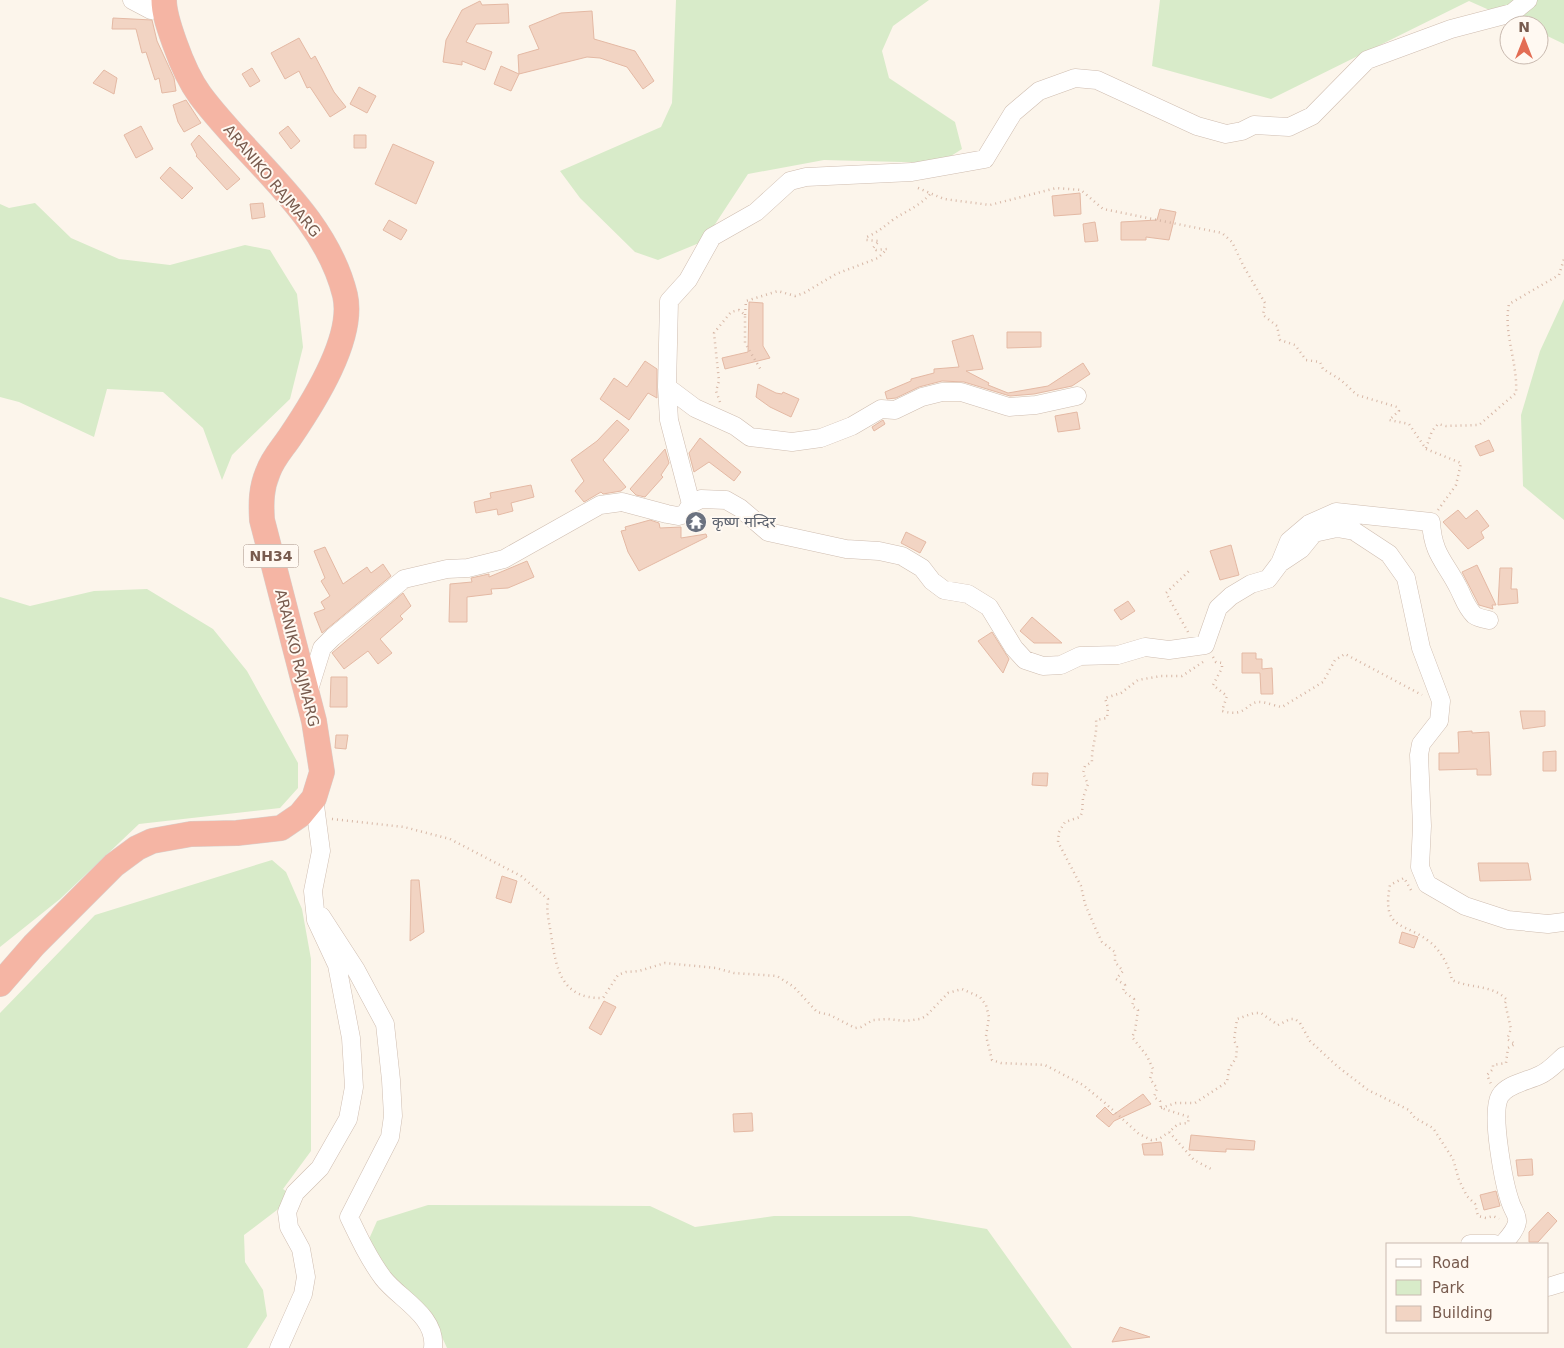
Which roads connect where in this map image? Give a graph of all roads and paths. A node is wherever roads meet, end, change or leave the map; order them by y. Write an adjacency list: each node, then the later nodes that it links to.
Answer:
1 (132, 0): 3 (street)
2 (1528, 0): 9 (street)
3 (164, 3): 19 (highway, ARANIKO RAJMARG / NH34)
4 (913, 186): 5 (path)
5 (931, 193): 7 (path); 12 (path)
6 (1564, 259): 12 (path)
7 (745, 315): 8 (path); 11 (path)
8 (761, 370)
9 (667, 387): 11 (street); 13 (street)
10 (1077, 396): 11 (street)
11 (736, 426)
12 (1426, 449): 14 (path)
13 (691, 504): 18 (street); 19 (street)
14 (1432, 522): 15 (street); 17 (street)
15 (1280, 563): 18 (street); 20 (street)
16 (1190, 570): 18 (path)
17 (1489, 620)
18 (1205, 645): 20 (path); 28 (path)
19 (307, 696): 21 (highway, ARANIKO RAJMARG / NH34)
20 (1441, 701): 22 (street)
21 (316, 808): 23 (street); 25 (highway, ARANIKO RAJMARG / NH34); 29 (path)
22 (1427, 884): 24 (street); 27 (path)
23 (315, 908): 35 (street); 36 (street)
24 (1564, 922)
25 (0, 984)
26 (1564, 1056): 27 (street)
27 (1501, 1094): 31 (street)
28 (1161, 1108): 29 (path); 31 (path)
29 (1169, 1132): 30 (path)
30 (1212, 1170)
31 (1518, 1219): 32 (street)
32 (1504, 1243)
33 (1564, 1282): 34 (street)
34 (1549, 1287)
35 (278, 1348)
36 (433, 1348)

